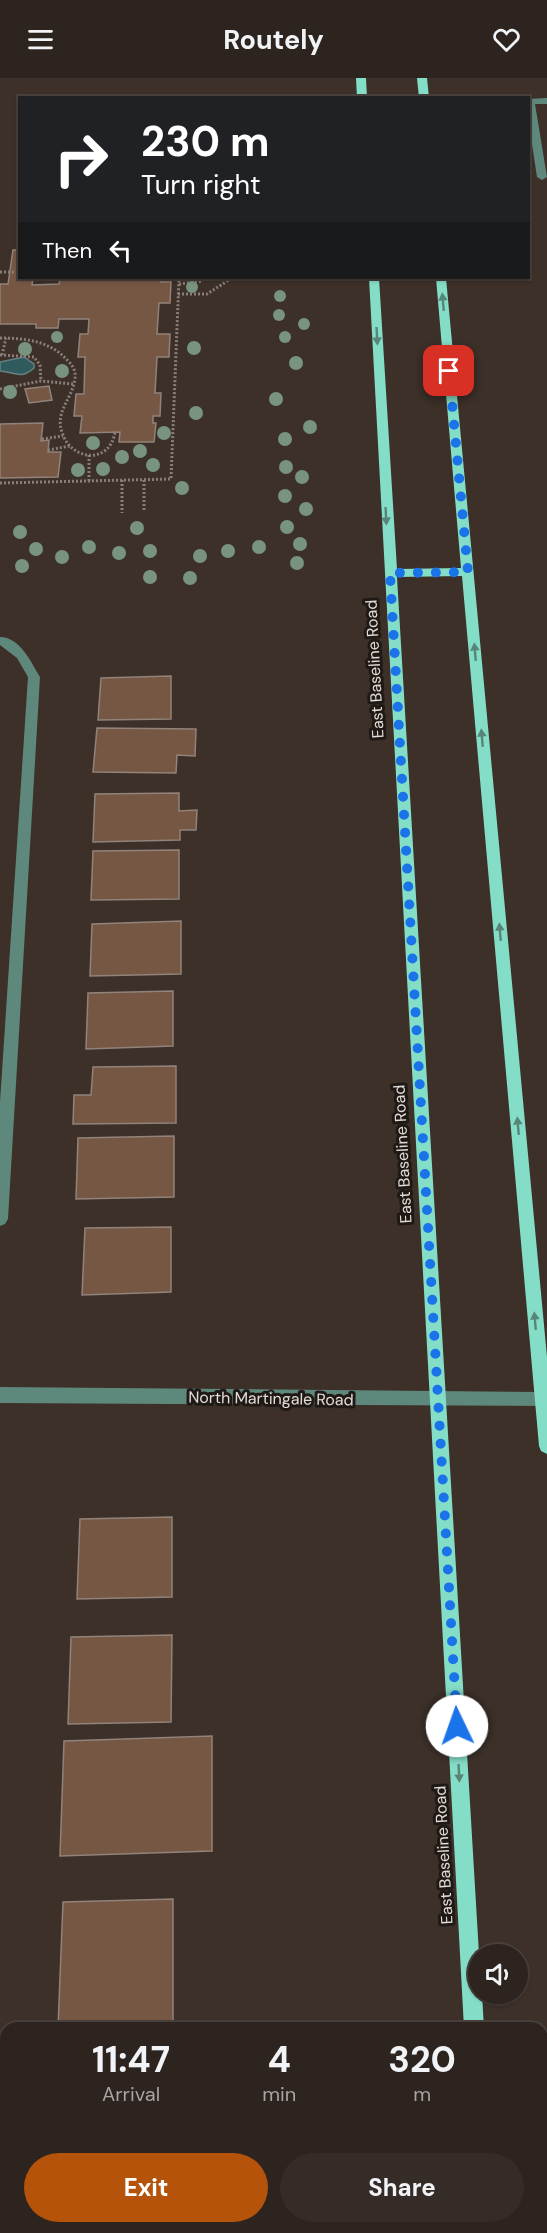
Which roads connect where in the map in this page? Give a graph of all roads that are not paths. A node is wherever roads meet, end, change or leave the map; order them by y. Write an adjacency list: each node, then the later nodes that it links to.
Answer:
1 (361, 78): 3 (main road)
2 (423, 78): 4 (main road)
3 (362, 96)
4 (424, 96)
5 (547, 101): 6 (street)
6 (533, 119): 7 (street); 8 (street)
7 (547, 119)
8 (543, 158): 9 (street)
9 (542, 177)
10 (374, 279): 13 (main road, East Baseline Road, one-way to 13)
11 (441, 279): 12 (main road, one-way to 11)
12 (468, 572): 13 (main road); 18 (main road, one-way to 12)
13 (390, 573): 17 (main road, East Baseline Road)
14 (0, 641): 15 (street)
15 (0, 1219)
16 (0, 1395): 17 (street, North Martingale Road)
17 (437, 1400): 18 (street, North Martingale Road); 20 (main road, East Baseline Road, one-way to 20)
18 (543, 1400): 19 (main road)
19 (547, 1446)
20 (474, 2022)

